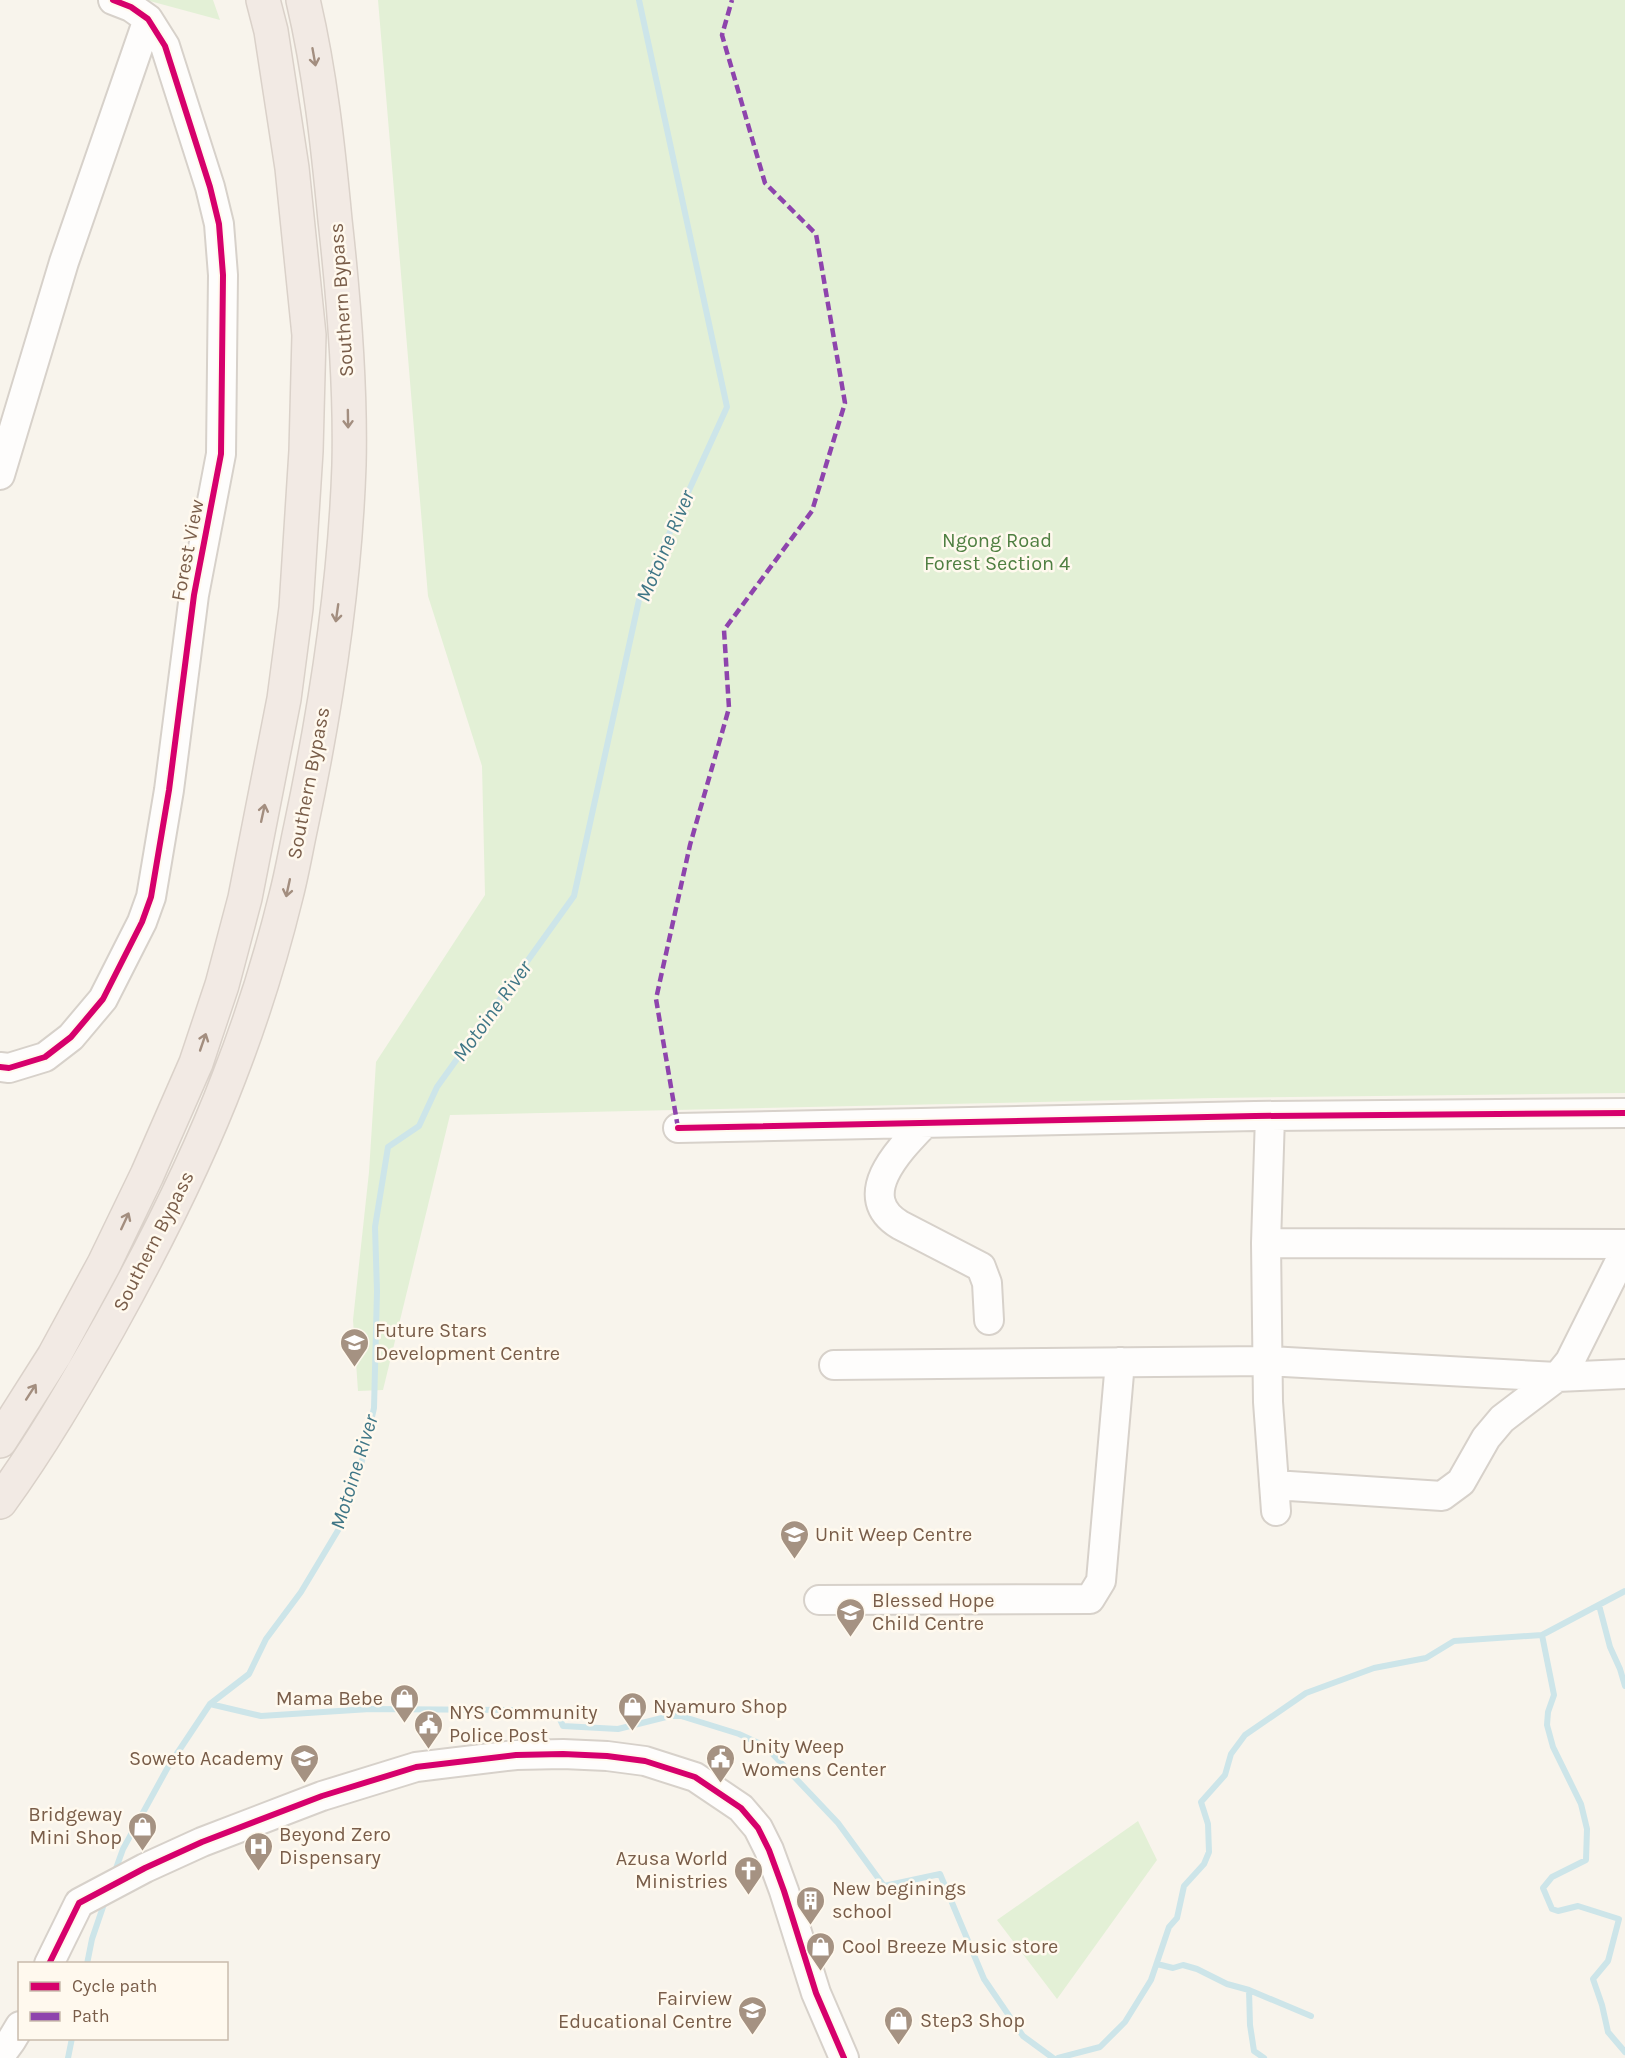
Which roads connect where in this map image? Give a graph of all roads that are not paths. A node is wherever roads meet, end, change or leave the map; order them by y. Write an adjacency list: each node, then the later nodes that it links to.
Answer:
1 (113, 0): 4 (street, Forest View)
2 (263, 0): 20 (highway, Southern Bypass, one-way to 2)
3 (303, 0): 21 (highway, Southern Bypass, one-way to 21)
4 (148, 19): 5 (street); 6 (street, Forest View)
5 (0, 475)
6 (0, 1067)
7 (1625, 1113): 8 (street)
8 (1270, 1116): 9 (street); 11 (street)
9 (925, 1123): 10 (street); 14 (street)
10 (678, 1128)
11 (1266, 1243): 12 (street); 15 (street)
12 (1625, 1244)
13 (1625, 1251): 19 (street)
14 (990, 1320)
15 (1268, 1361): 16 (street); 19 (street); 19 (street)
16 (1120, 1362): 17 (street); 22 (street)
17 (834, 1365)
18 (1625, 1374): 19 (street)
19 (1557, 1377)
20 (0, 1441)
21 (0, 1502)
22 (819, 1600)
23 (50, 1962): 26 (street)
24 (18, 2030): 25 (street)
25 (0, 2056)
26 (844, 2058)

